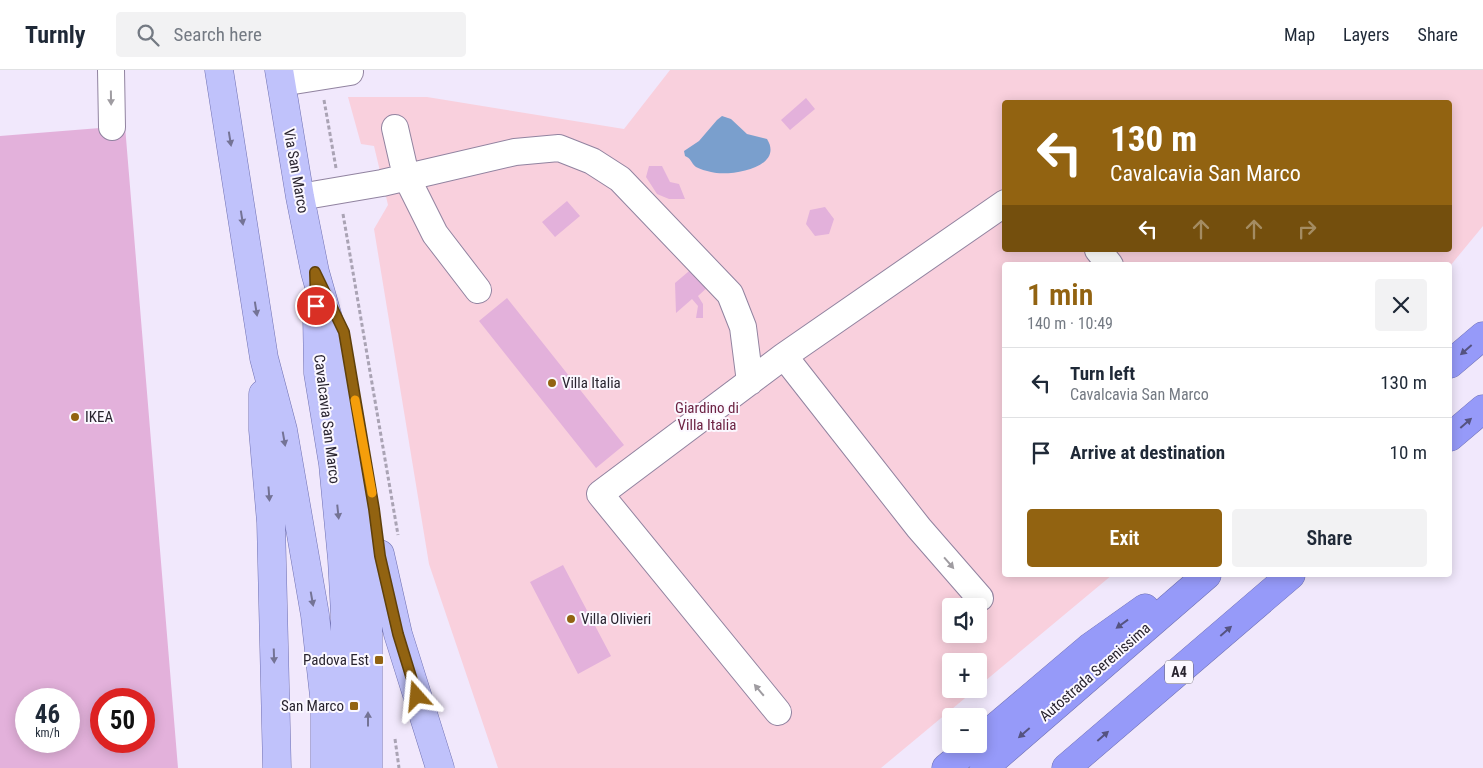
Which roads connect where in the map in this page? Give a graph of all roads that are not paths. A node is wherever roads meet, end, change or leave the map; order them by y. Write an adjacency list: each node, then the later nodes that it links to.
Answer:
1 (111, 70): 7 (lane, one-way to 7)
2 (219, 70): 6 (main road)
3 (233, 70): 6 (main road)
4 (350, 72): 5 (lane)
5 (280, 76): 10 (main road, Via San Marco)
6 (224, 104): 18 (main road, one-way to 18)
7 (112, 127)
8 (395, 128): 9 (lane)
9 (406, 176): 10 (lane); 15 (lane); 20 (lane)
10 (300, 198): 14 (main road, Via San Marco)
11 (1002, 205): 17 (lane)
12 (1100, 252): 13 (lane)
13 (1108, 262)
14 (315, 272): 32 (main road, Cavalcavia San Marco, one-way to 32); 33 (main road, Cavalcavia San Marco, one-way to 14); 34 (main road)
15 (478, 290)
16 (1483, 336): 19 (highway, one-way to 19)
17 (784, 356): 20 (lane); 26 (lane, one-way to 26)
18 (264, 358): 30 (main road, one-way to 30); 31 (main road, one-way to 31)
19 (1452, 362)
20 (750, 382): 27 (lane, one-way to 20)
21 (1483, 408): 22 (highway, one-way to 21)
22 (1452, 435)
23 (1188, 577): 28 (highway, one-way to 28)
24 (1205, 577): 36 (highway, Autostrada Serenissima, one-way to 36)
25 (1289, 577): 37 (highway, A4, one-way to 25)
26 (980, 598)
27 (778, 712)
28 (987, 734)
29 (964, 753): 35 (highway)
30 (277, 768)
31 (325, 768)
32 (344, 768)
33 (368, 768)
34 (440, 768)
35 (946, 768)
36 (984, 768)
37 (1066, 768)

